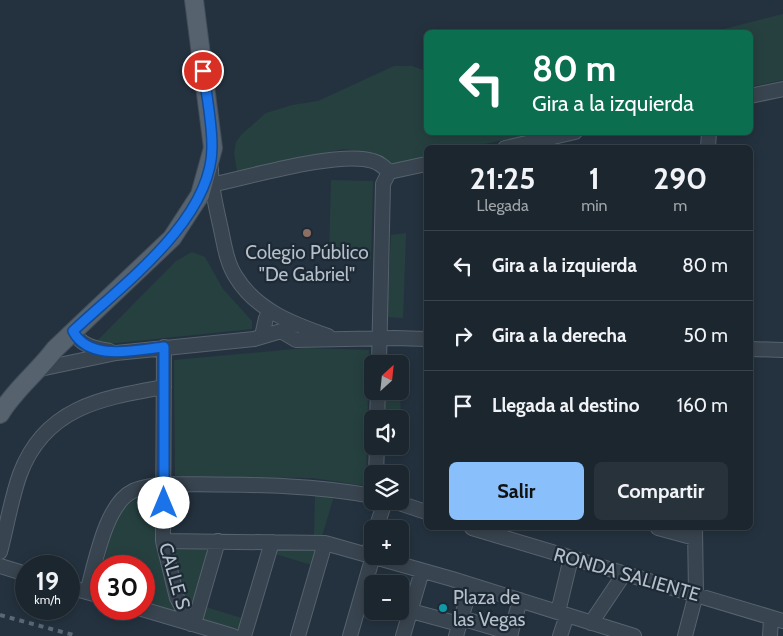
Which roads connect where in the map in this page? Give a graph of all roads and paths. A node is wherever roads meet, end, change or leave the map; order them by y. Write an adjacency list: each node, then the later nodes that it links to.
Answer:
1 (194, 0): 6 (main road)
2 (783, 89): 3 (street)
3 (753, 95)
4 (562, 135): 5 (street)
5 (518, 145)
6 (211, 155): 9 (street); 13 (main road)
7 (424, 164): 8 (street)
8 (389, 172): 9 (street); 15 (street)
9 (215, 184): 10 (street)
10 (236, 278): 11 (street); 12 (street)
11 (266, 318): 12 (street); 14 (street)
12 (284, 326): 14 (street); 15 (street)
13 (73, 331): 20 (street); 22 (main road)
14 (262, 336): 17 (street)
15 (380, 338): 16 (street); 21 (street)
16 (424, 339)
17 (164, 347): 20 (street); 23 (street, CALLE S)
18 (753, 349): 19 (street)
19 (783, 350)
20 (116, 353): 22 (street)
21 (379, 355)
22 (40, 369): 24 (main road)
23 (164, 387): 25 (street, CALLE S); 36 (street)
24 (0, 414)
25 (164, 484): 26 (street); 32 (street, CALLE S); 47 (street)
26 (364, 494)
27 (409, 506): 28 (street)
28 (424, 511)
29 (479, 530): 38 (street, RONDA SALIENTE)
30 (673, 530): 31 (street)
31 (695, 533): 49 (street)
32 (163, 541): 33 (street); 56 (street, CALLE S)
33 (218, 541): 34 (street); 56 (street)
34 (272, 542): 35 (street); 61 (street)
35 (325, 543): 37 (street); 62 (street)
36 (0, 552)
37 (364, 554)
38 (571, 558): 44 (street, RONDA SALIENTE); 53 (street)
39 (369, 565): 63 (street)
40 (404, 565): 42 (street)
41 (0, 566): 43 (street)
42 (422, 570): 45 (street); 51 (street)
43 (15, 571)
44 (624, 574): 49 (street, RONDA SALIENTE); 55 (street)
45 (470, 585): 50 (street); 57 (street)
46 (80, 590): 47 (street)
47 (87, 592): 48 (street)
48 (90, 593)
49 (696, 594): 54 (street, RONDA SALIENTE); 67 (street)
50 (520, 600): 53 (street); 59 (street)
51 (411, 611): 57 (street); 64 (street)
52 (155, 613): 56 (street)
53 (562, 614): 55 (street); 65 (street)
54 (777, 619): 68 (street)
55 (592, 622): 58 (street)
56 (192, 624): 60 (street)
57 (458, 626): 59 (street)
58 (614, 633): 66 (street)
59 (510, 634)
60 (233, 636)
61 (244, 636)
62 (298, 636)
63 (350, 636)
64 (403, 636)
65 (560, 636)
66 (634, 636)
67 (685, 636)
68 (770, 636)

